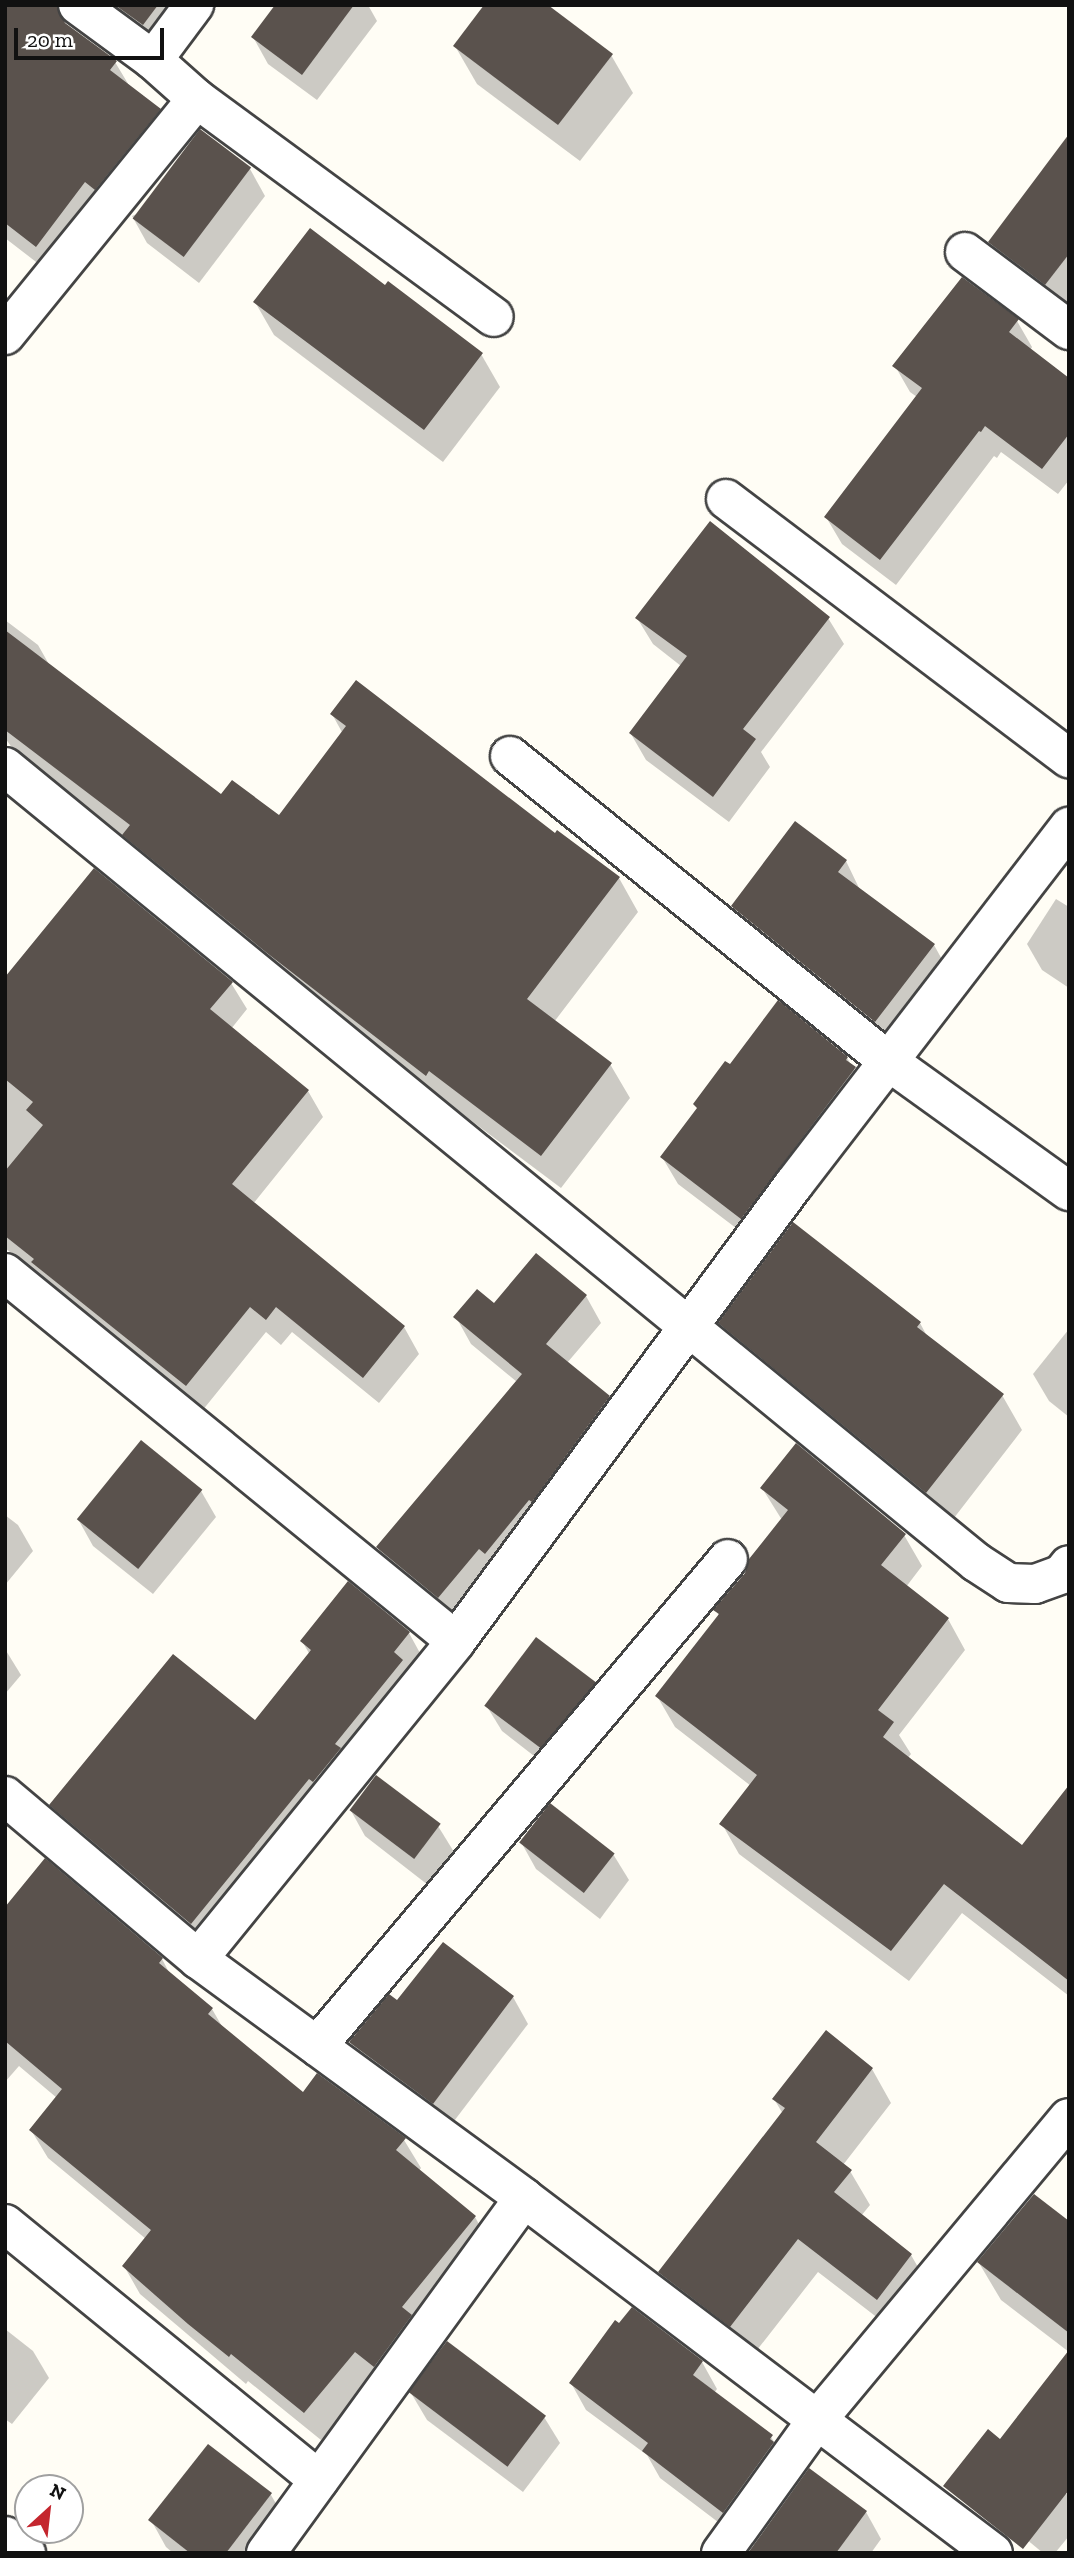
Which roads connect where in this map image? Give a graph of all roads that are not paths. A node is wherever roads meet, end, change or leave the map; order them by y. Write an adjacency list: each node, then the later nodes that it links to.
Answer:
1 (78, 5): 3 (street)
2 (194, 5): 3 (street)
3 (153, 60): 4 (street)
4 (197, 99): 6 (street); 8 (street)
5 (965, 252): 7 (street)
6 (494, 317)
7 (1069, 330)
8 (5, 335)
9 (726, 499): 11 (street)
10 (510, 756): 14 (street)
11 (1069, 758)
12 (5, 767): 17 (street)
13 (1069, 827): 14 (street)
14 (888, 1061): 15 (street); 17 (street)
15 (1069, 1191)
16 (5, 1273): 20 (street)
17 (688, 1327): 19 (street); 20 (street)
18 (727, 1559): 23 (street)
19 (1069, 1565)
20 (456, 1641): 22 (street)
21 (9, 1808): 22 (street)
22 (198, 1959): 23 (street)
23 (317, 2046): 25 (street)
24 (1069, 2118): 27 (street)
25 (524, 2198): 27 (street); 28 (street)
26 (5, 2224): 28 (street)
27 (817, 2420): 32 (street); 33 (street)
28 (318, 2480): 31 (street)
29 (5, 2536): 30 (street)
30 (26, 2553)
31 (266, 2553)
32 (721, 2553)
33 (993, 2553)

